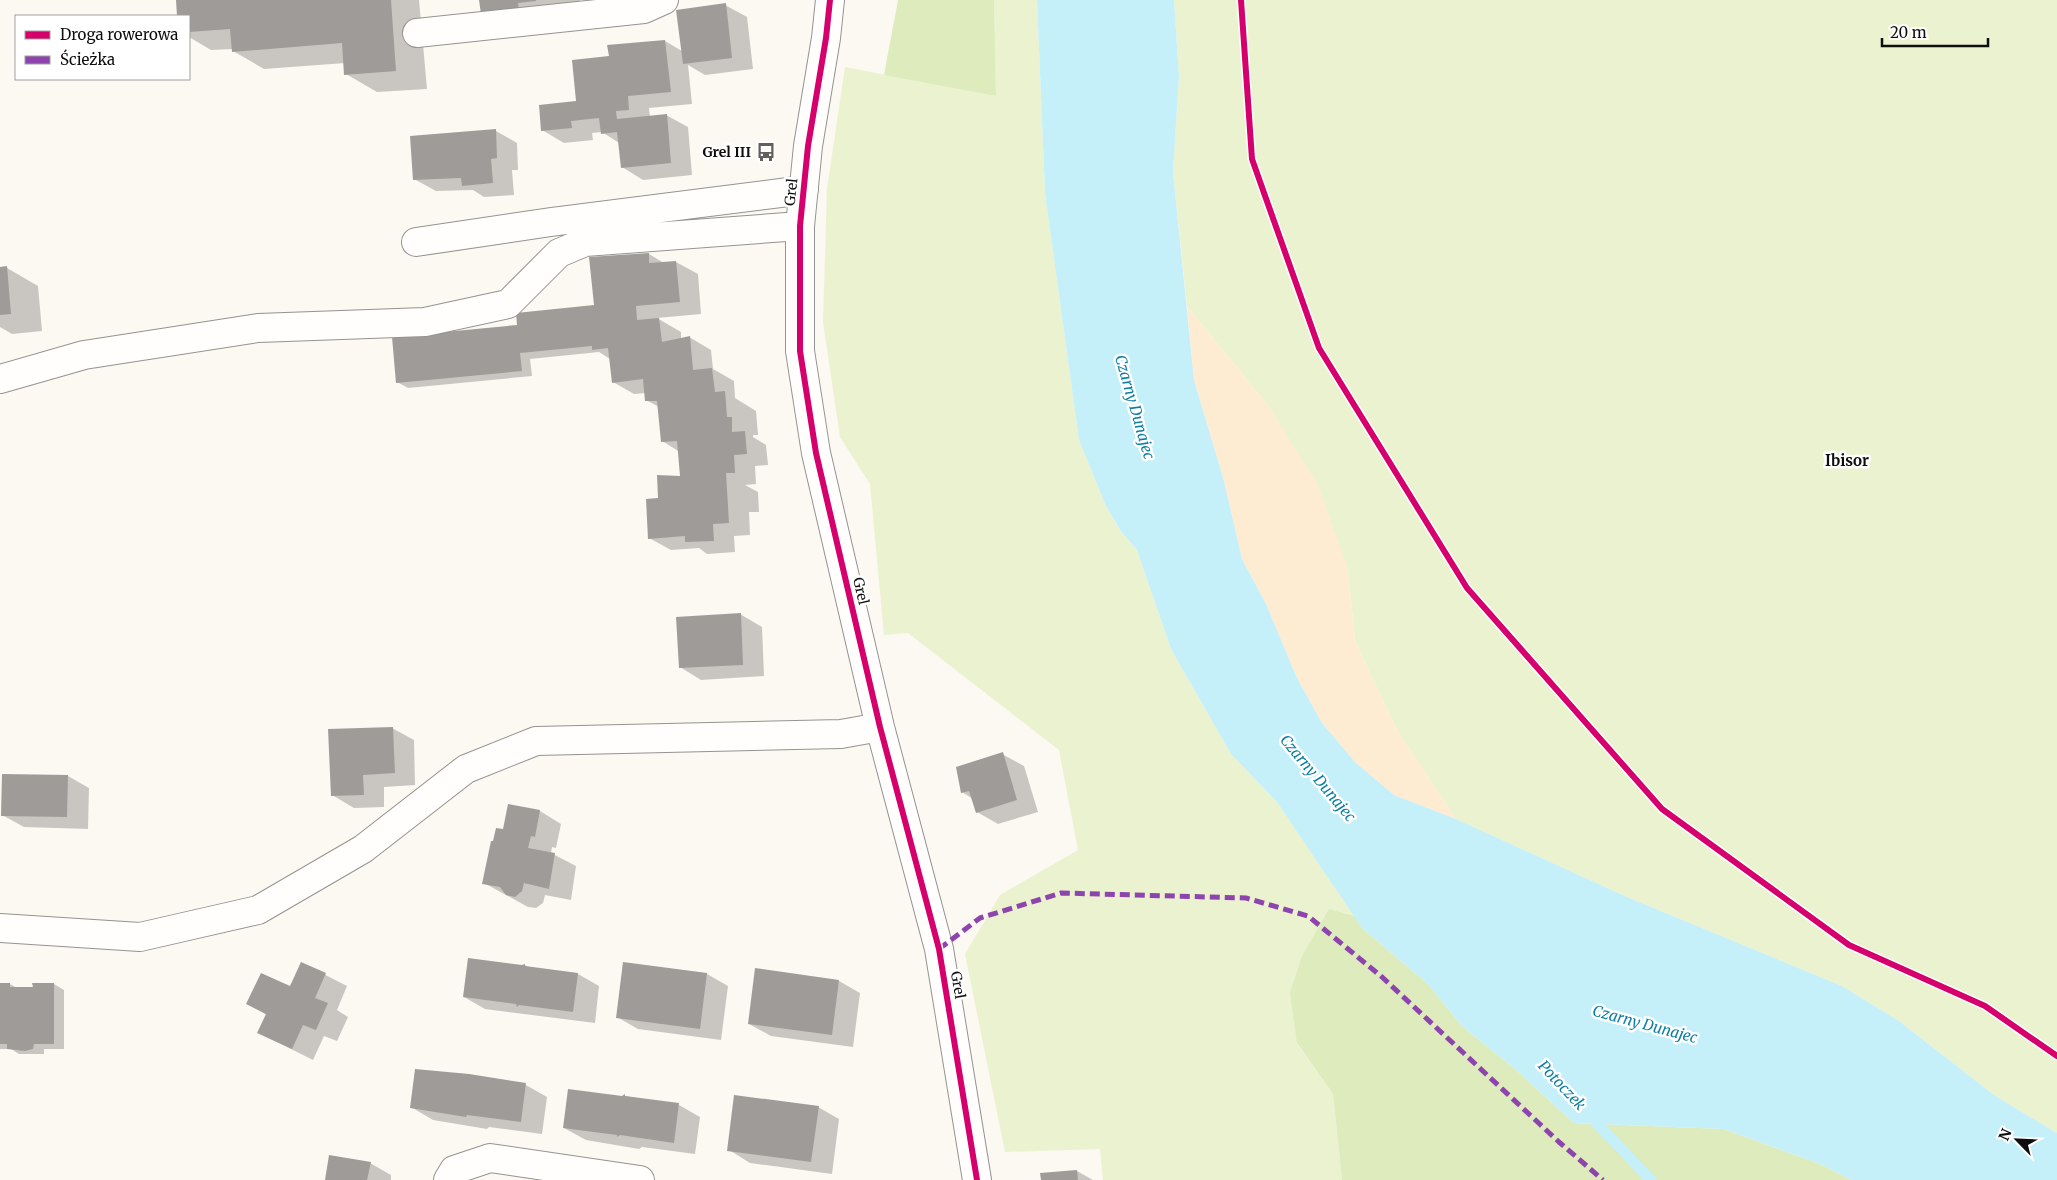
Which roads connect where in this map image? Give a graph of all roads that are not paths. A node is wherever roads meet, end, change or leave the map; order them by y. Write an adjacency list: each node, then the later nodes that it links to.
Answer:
1 (664, 0): 3 (street)
2 (830, 0): 4 (street, Grel)
3 (417, 33)
4 (804, 190): 5 (street, Grel); 6 (street)
5 (800, 226): 7 (street); 8 (street, Grel)
6 (416, 242)
7 (0, 379)
8 (880, 727): 9 (street); 12 (street, Grel)
9 (0, 928)
10 (448, 1180): 11 (street)
11 (640, 1180)
12 (977, 1180)

